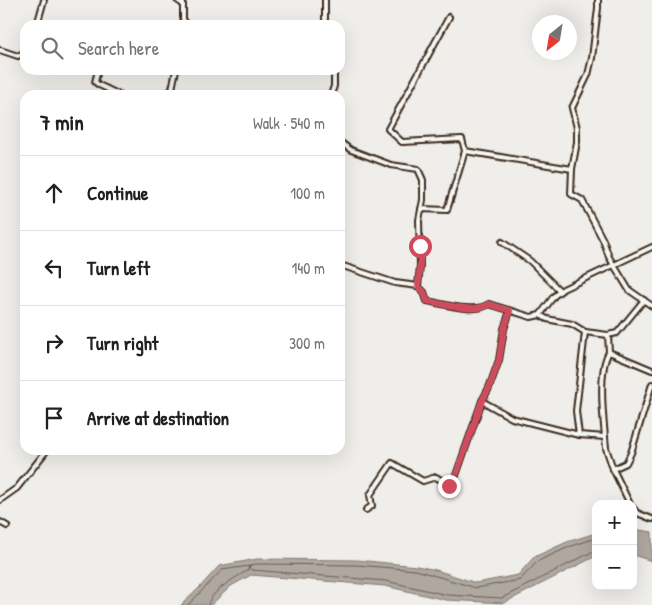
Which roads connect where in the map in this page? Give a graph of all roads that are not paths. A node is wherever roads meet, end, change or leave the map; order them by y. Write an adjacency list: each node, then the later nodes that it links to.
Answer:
1 (44, 0): 7 (street)
2 (177, 0): 5 (street)
3 (325, 0): 9 (street)
4 (598, 0): 20 (street)
5 (183, 2): 8 (street)
6 (449, 17): 19 (street)
7 (38, 20)
8 (184, 20)
9 (326, 20)
10 (0, 50): 11 (street)
11 (20, 55)
12 (97, 75): 15 (street)
13 (175, 75): 16 (street)
14 (334, 75): 17 (street)
15 (110, 90)
16 (171, 90)
17 (333, 90)
18 (345, 146): 21 (street)
19 (465, 152): 20 (street); 21 (street)
20 (572, 169): 24 (street)
21 (421, 209): 26 (street)
22 (502, 242): 27 (street)
23 (652, 247): 24 (street)
24 (614, 266): 27 (street); 28 (street)
25 (345, 267): 26 (street)
26 (418, 286): 30 (street)
27 (560, 291): 31 (street)
28 (644, 300): 29 (street); 33 (street)
29 (652, 306)
30 (510, 311): 31 (street); 37 (street)
31 (540, 315): 32 (street)
32 (585, 332): 33 (street); 38 (street)
33 (608, 335): 34 (street)
34 (609, 352): 35 (street); 39 (street)
35 (652, 370)
36 (652, 384): 41 (street)
37 (482, 401): 38 (street); 44 (street)
38 (579, 435): 39 (street)
39 (605, 437): 41 (street)
40 (43, 455): 42 (street)
41 (613, 469): 43 (street)
42 (0, 500)
43 (628, 500)
44 (366, 510)
45 (637, 513): 46 (street)
46 (652, 519)
47 (0, 522): 48 (street)
48 (7, 526)

